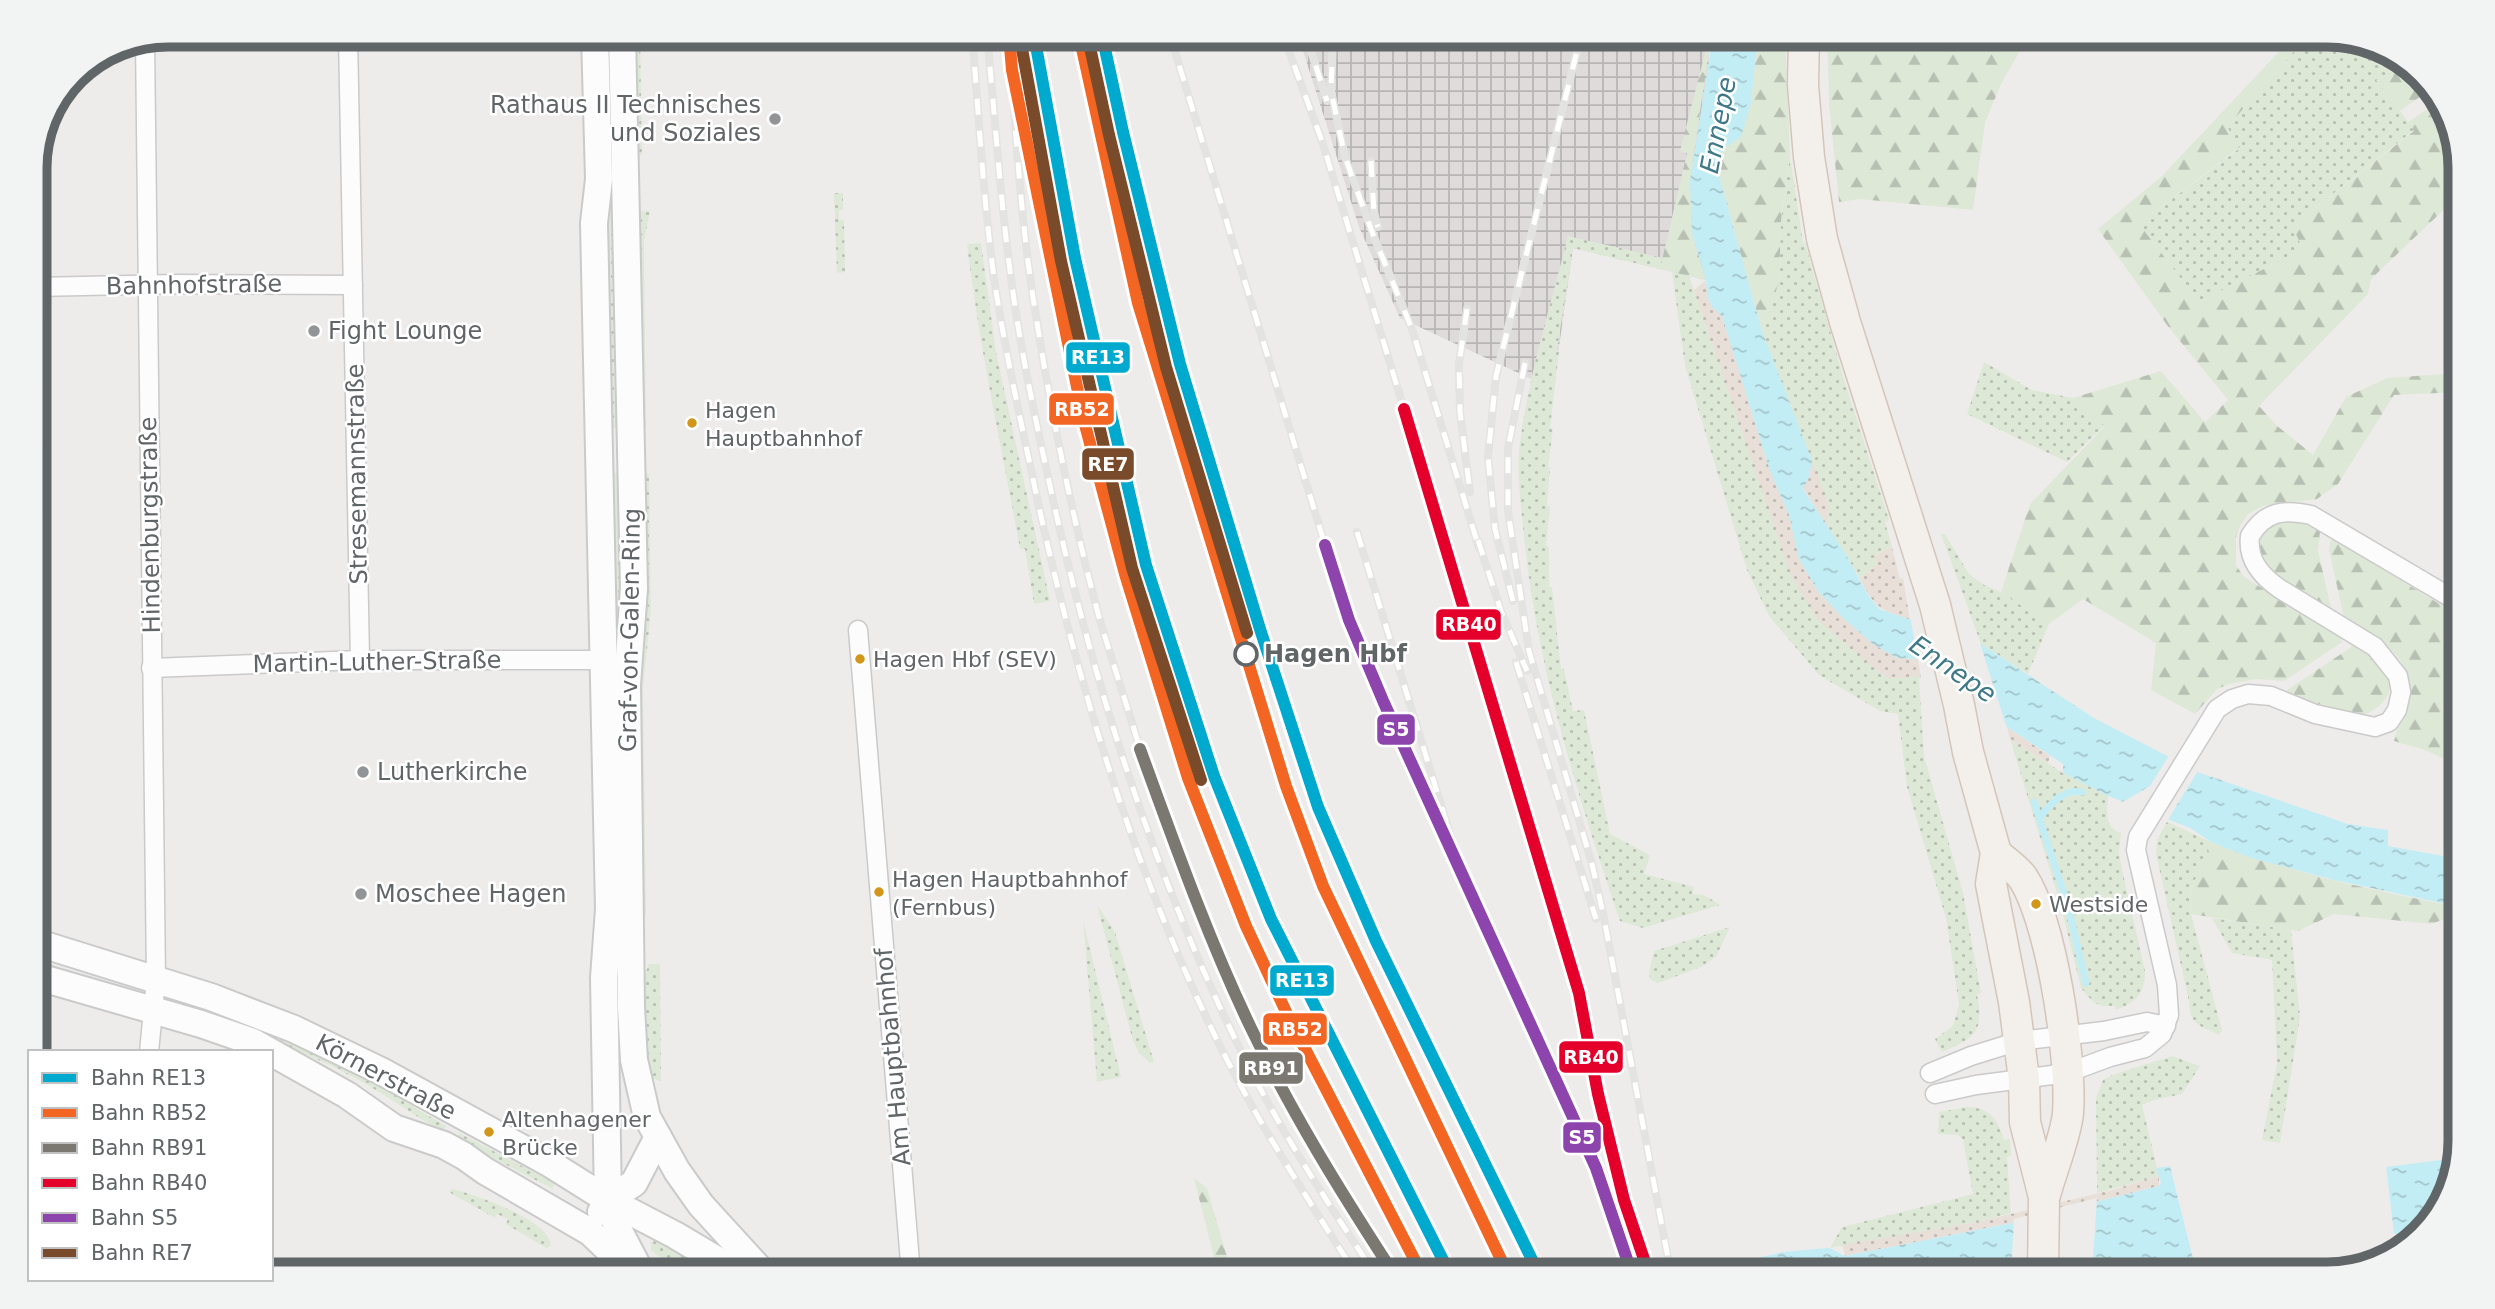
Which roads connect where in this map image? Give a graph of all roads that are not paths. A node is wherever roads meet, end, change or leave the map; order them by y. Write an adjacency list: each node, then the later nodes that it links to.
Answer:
1 (348, 47): 7 (street, Stresemannstraße)
2 (594, 47): 12 (street, Graf-von-Galen-Ring)
3 (622, 47): 29 (street, Graf-von-Galen-Ring)
4 (1804, 47): 14 (main road)
5 (145, 50): 6 (street, Hindenburgstraße)
6 (147, 285): 7 (street, Bahnhofstraße); 8 (street, Bahnhofstraße); 13 (street, Hindenburgstraße)
7 (353, 285): 11 (street, Stresemannstraße)
8 (48, 287)
9 (2447, 596): 19 (street)
10 (858, 630): 37 (street, Am Hauptbahnhof)
11 (360, 660): 12 (street, Martin-Luther-Straße); 13 (street, Martin-Luther-Straße)
12 (604, 660): 31 (street, Graf-von-Galen-Ring)
13 (151, 668): 17 (street, Hindenburgstraße)
14 (1996, 853): 20 (main road); 21 (main road)
15 (48, 946): 17 (street, Körnerstraße)
16 (48, 979): 18 (street, Körnerstraße)
17 (156, 980): 18 (street, Hindenburgstraße); 31 (street, Körnerstraße)
18 (154, 1010): 22 (street, Hindenburgstraße); 23 (street, Körnerstraße)
19 (2166, 1026): 20 (street); 26 (street)
20 (2062, 1036): 21 (street); 26 (main road)
21 (2019, 1041): 25 (street); 27 (main road)
22 (149, 1050)
23 (267, 1050)
24 (273, 1053): 32 (street, Körnerstraße)
25 (1930, 1073)
26 (2067, 1073): 27 (street); 30 (main road)
27 (2024, 1079): 28 (street); 30 (main road)
28 (1935, 1094)
29 (658, 1137): 31 (street); 36 (street, Graf-von-Galen-Ring)
30 (2044, 1198): 38 (main road)
31 (608, 1200): 32 (street); 34 (street); 35 (street, Körnerstraße)
32 (590, 1232): 33 (street, Körnerstraße)
33 (624, 1262)
34 (636, 1262)
35 (720, 1262)
36 (753, 1262)
37 (910, 1262)
38 (2043, 1262)

